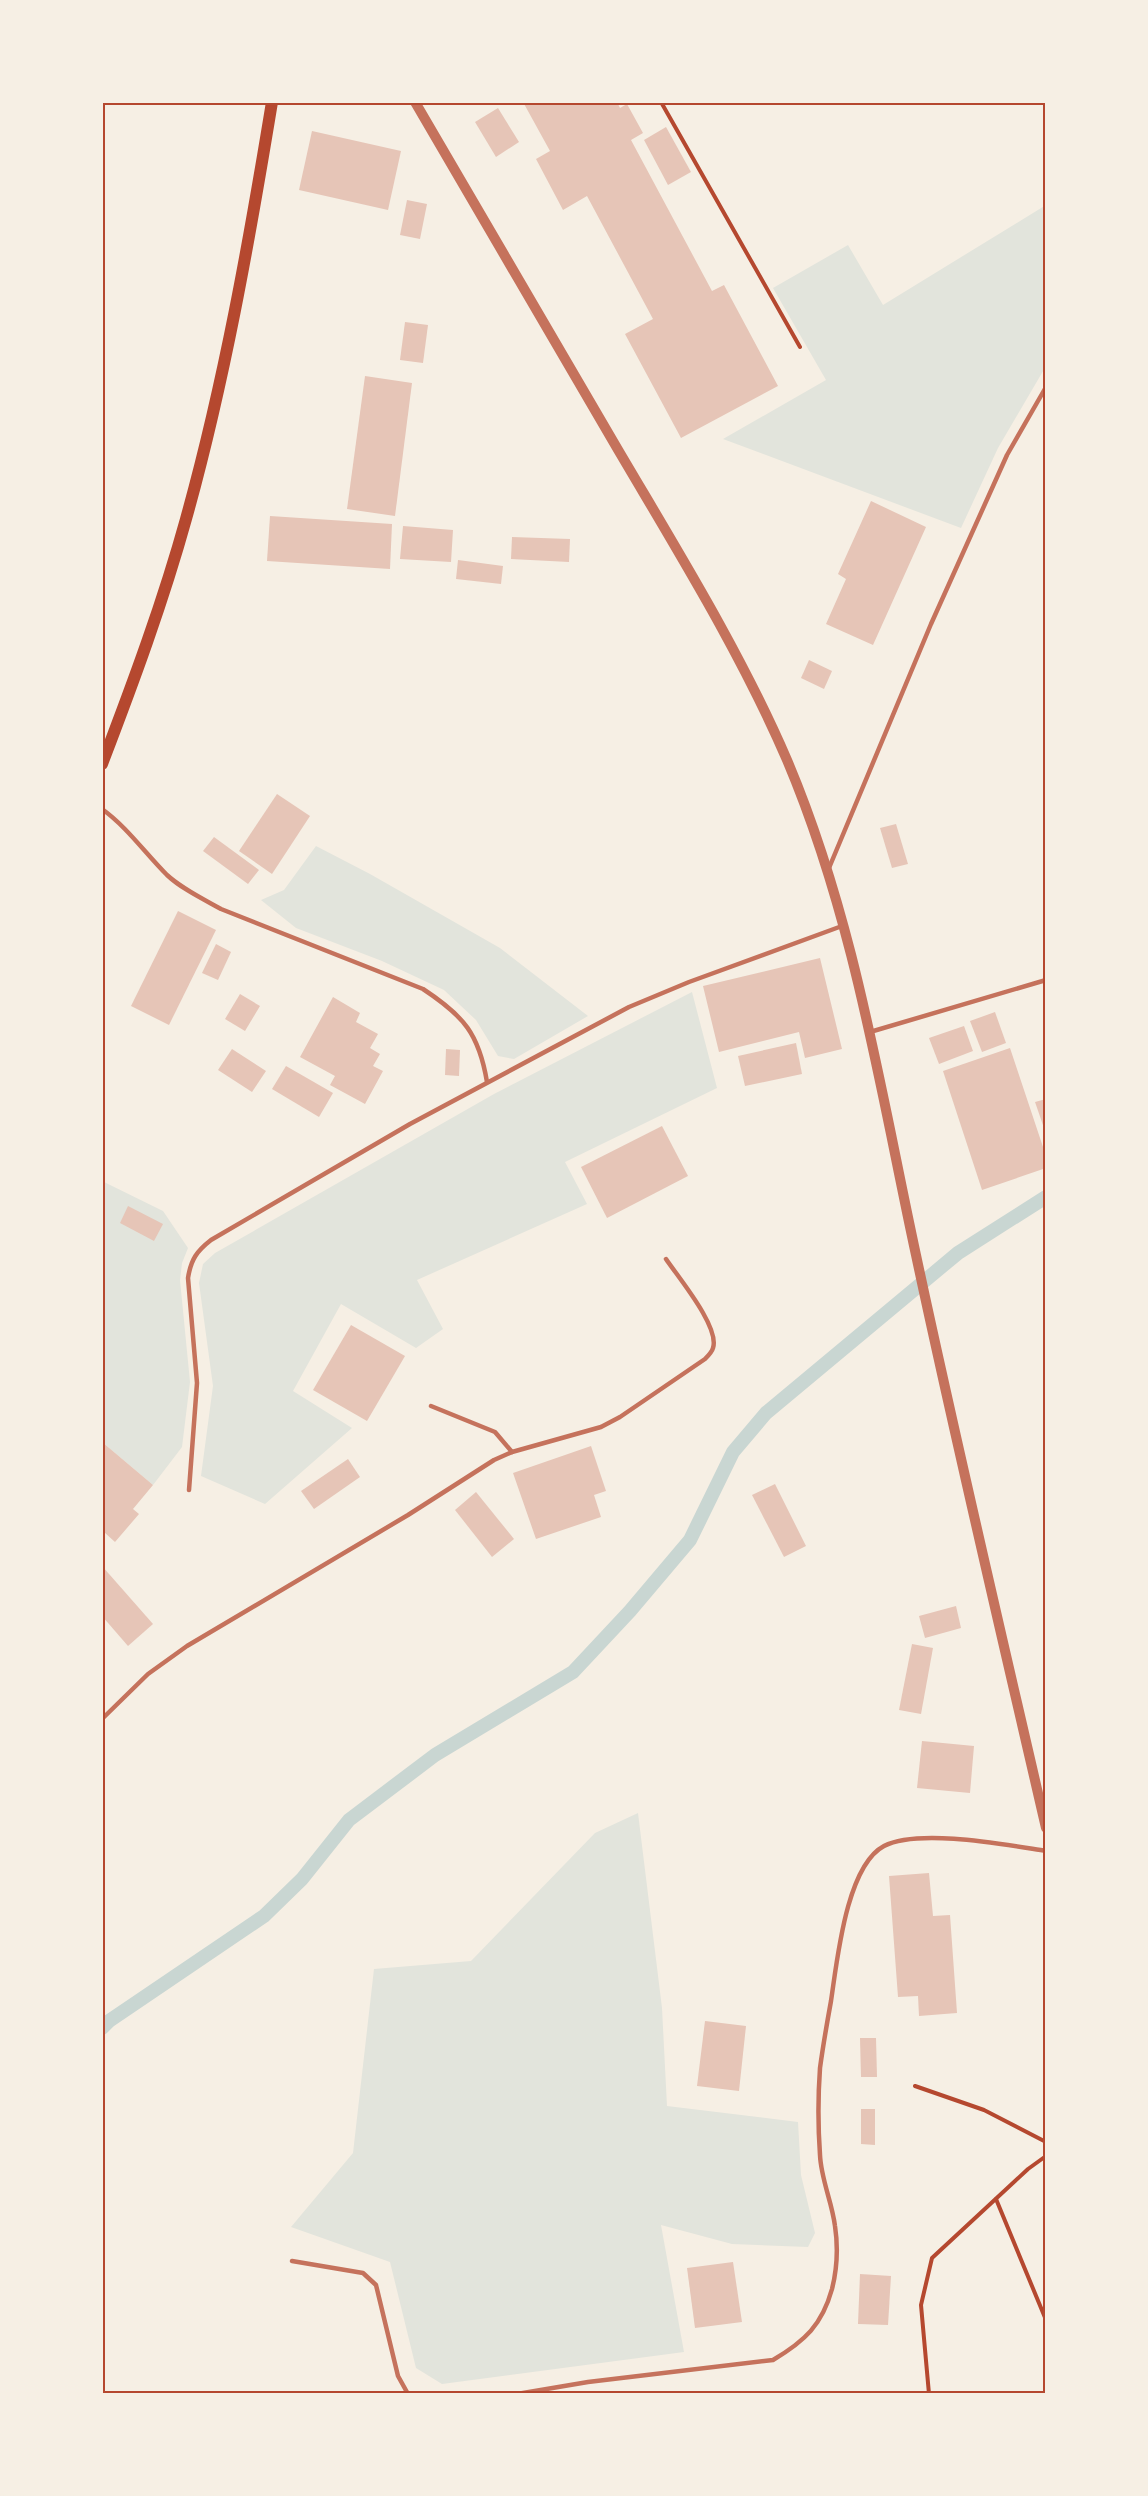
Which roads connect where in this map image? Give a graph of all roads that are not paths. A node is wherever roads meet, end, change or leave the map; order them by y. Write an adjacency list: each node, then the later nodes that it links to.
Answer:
1 (273, 102): 4 (main road)
2 (415, 102): 7 (street)
3 (1046, 387): 7 (lane)
4 (107, 736): 5 (main road)
5 (102, 764)
6 (102, 808): 11 (lane)
7 (828, 871): 8 (street)
8 (844, 925): 10 (street); 11 (lane)
9 (1046, 980): 10 (lane)
10 (870, 1032): 17 (street)
11 (487, 1082): 15 (lane)
12 (666, 1259): 14 (lane)
13 (431, 1406): 14 (lane)
14 (512, 1452): 16 (lane)
15 (189, 1491)
16 (102, 1719)
17 (1046, 1828)
18 (1046, 1851): 21 (lane)
19 (292, 2260): 20 (lane)
20 (408, 2394)
21 (517, 2394)

